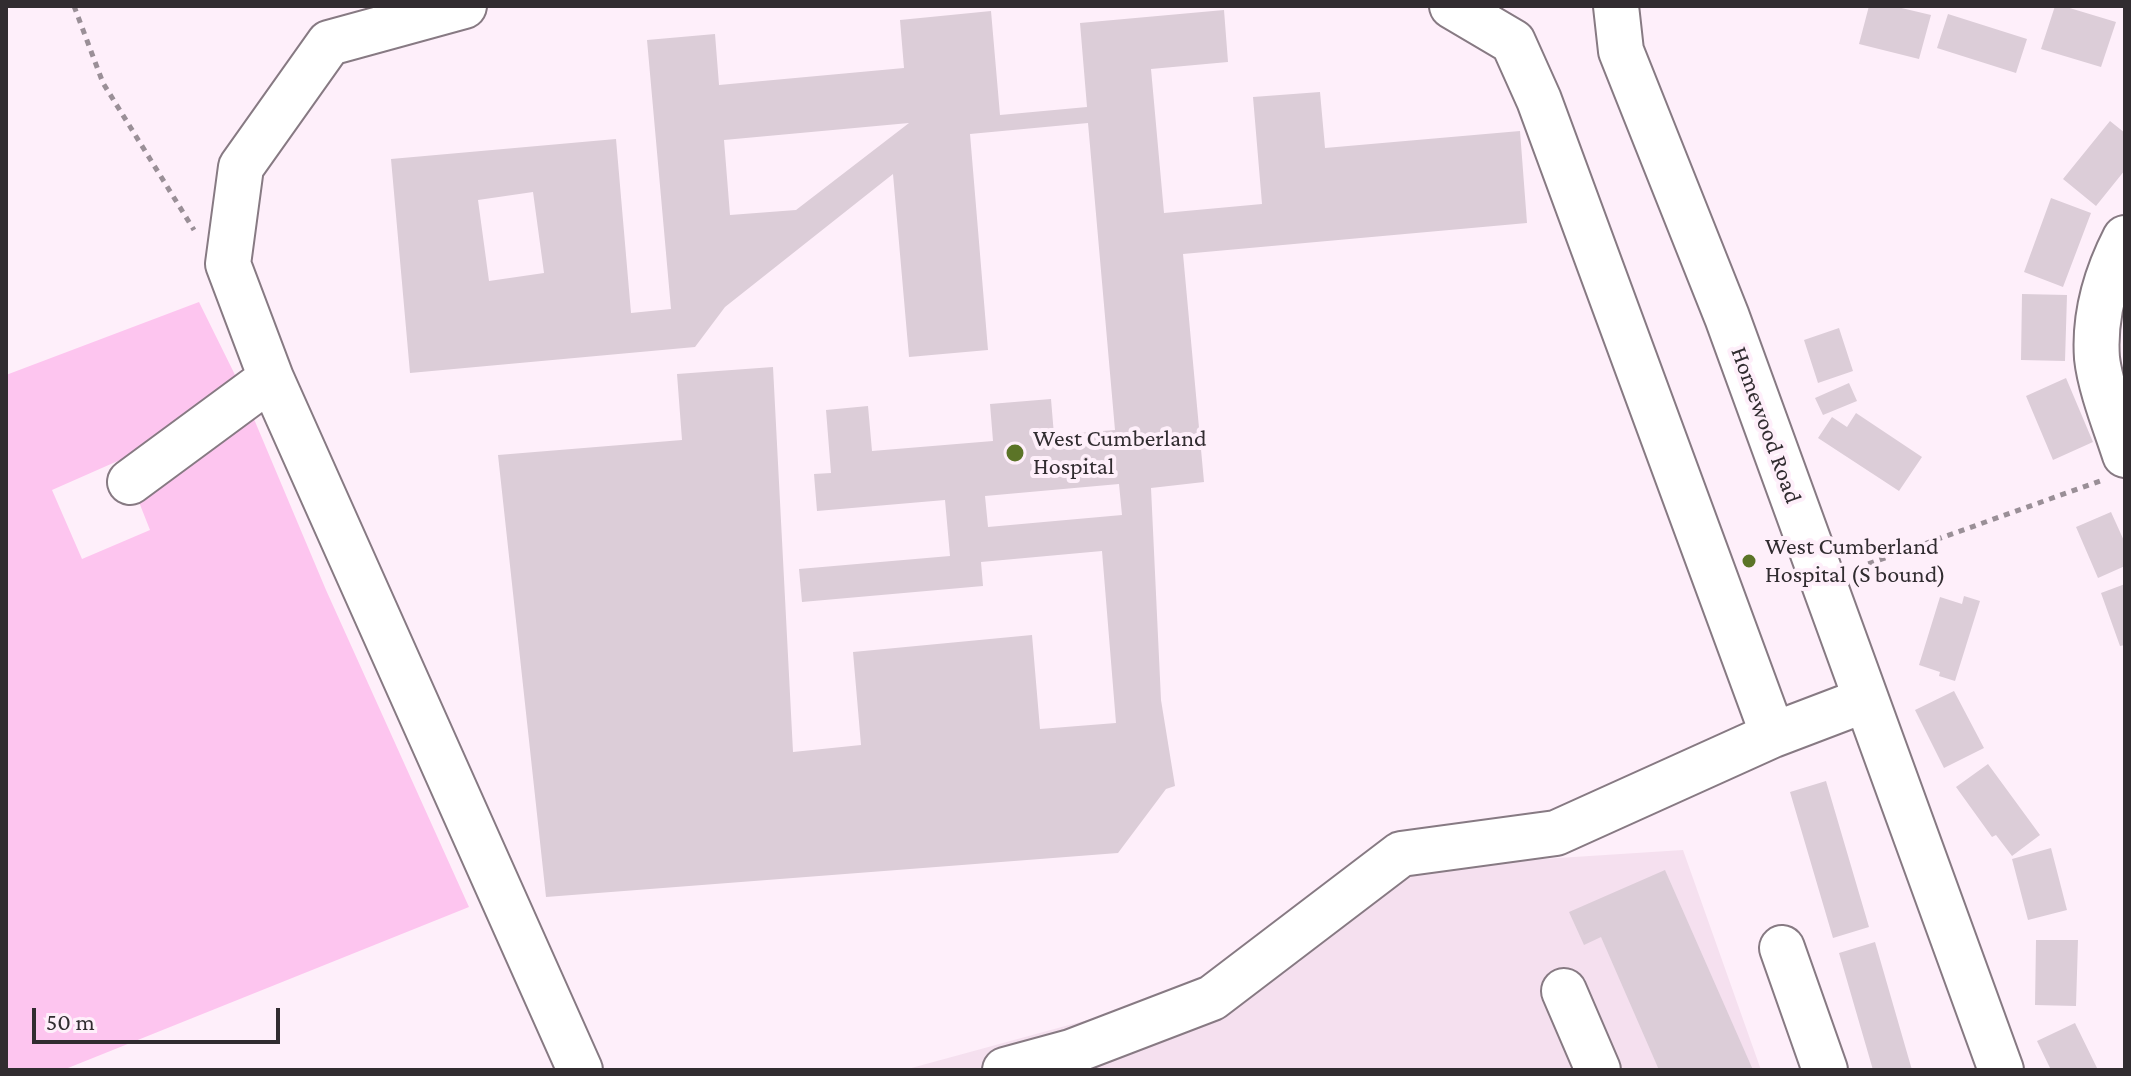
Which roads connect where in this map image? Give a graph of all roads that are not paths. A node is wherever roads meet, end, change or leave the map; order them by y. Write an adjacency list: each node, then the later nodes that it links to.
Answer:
1 (1452, 6): 10 (street)
2 (1616, 6): 9 (street, Homewood Road)
3 (455, 7): 4 (street)
4 (349, 21): 6 (street)
5 (2125, 238): 7 (street)
6 (271, 378): 8 (street); 13 (street)
7 (2118, 466)
8 (130, 482)
9 (1865, 700): 10 (street); 17 (street, Homewood Road)
10 (1773, 735): 14 (street)
11 (1782, 948): 16 (street)
12 (1564, 991): 15 (street)
13 (580, 1070)
14 (1005, 1070)
15 (1598, 1070)
16 (1825, 1070)
17 (2001, 1070)

